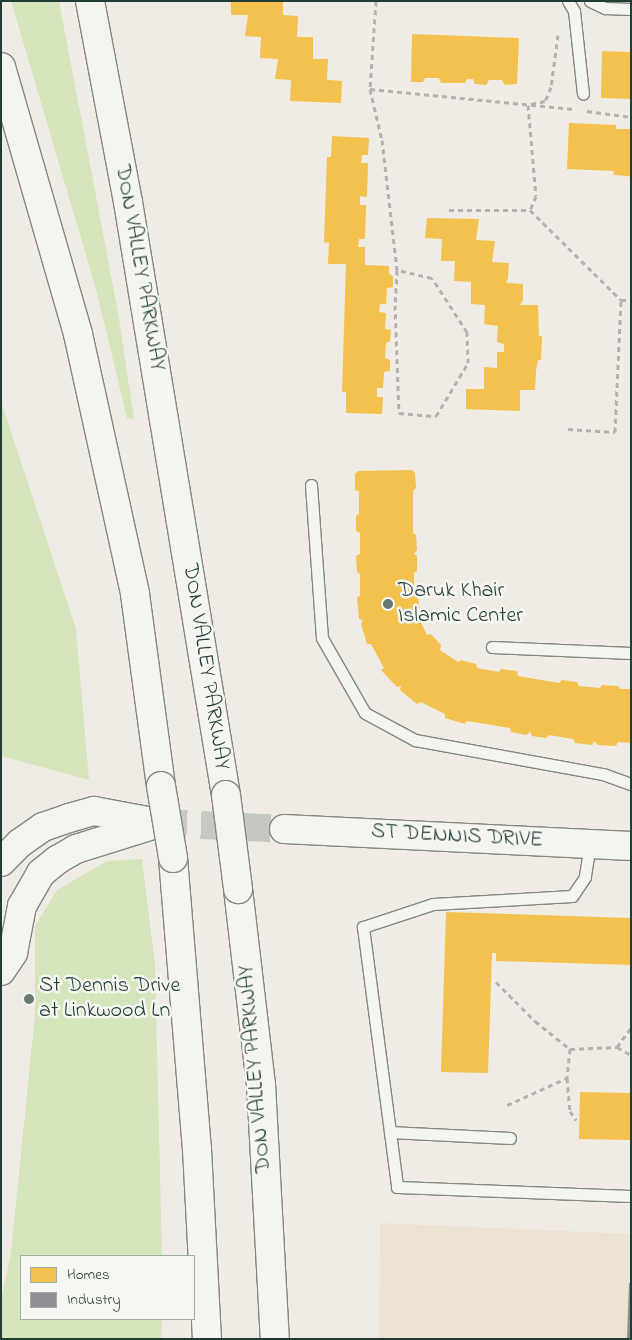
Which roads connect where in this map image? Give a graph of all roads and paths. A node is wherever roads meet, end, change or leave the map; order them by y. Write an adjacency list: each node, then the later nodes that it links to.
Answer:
1 (90, 1): 42 (main road, DON VALLEY PARKWAY, bridge)
2 (376, 1): 8 (path)
3 (568, 1): 9 (lane)
4 (590, 1): 5 (lane)
5 (631, 9)
6 (558, 27): 10 (path)
7 (1, 67): 41 (main road, bridge)
8 (370, 89): 10 (path); 16 (path)
9 (583, 94)
10 (528, 105): 11 (path); 15 (path)
11 (574, 109)
12 (584, 110): 13 (path)
13 (631, 117)
14 (449, 210): 15 (path)
15 (530, 210): 17 (path)
16 (397, 270): 16 (path)
17 (621, 300): 18 (path); 19 (path)
18 (631, 300)
19 (568, 429)
20 (311, 485): 23 (lane)
21 (492, 647): 22 (lane)
22 (631, 653)
23 (631, 784)
24 (284, 829): 25 (main road, ST DENNIS DRIVE)
25 (590, 844): 26 (main road, ST DENNIS DRIVE); 38 (lane)
26 (631, 846)
27 (1, 863): 28 (main road); 28 (main road)
28 (32, 888): 29 (main road)
29 (1, 971)
30 (496, 982): 33 (path)
31 (631, 1028): 32 (path)
32 (617, 1047): 33 (path); 34 (path)
33 (570, 1049): 35 (path)
34 (631, 1055)
35 (567, 1078): 36 (path); 37 (path)
36 (507, 1106)
37 (576, 1120)
38 (390, 1132): 39 (lane); 40 (lane)
39 (510, 1138)
40 (631, 1196)
41 (207, 1339)
42 (275, 1339)

